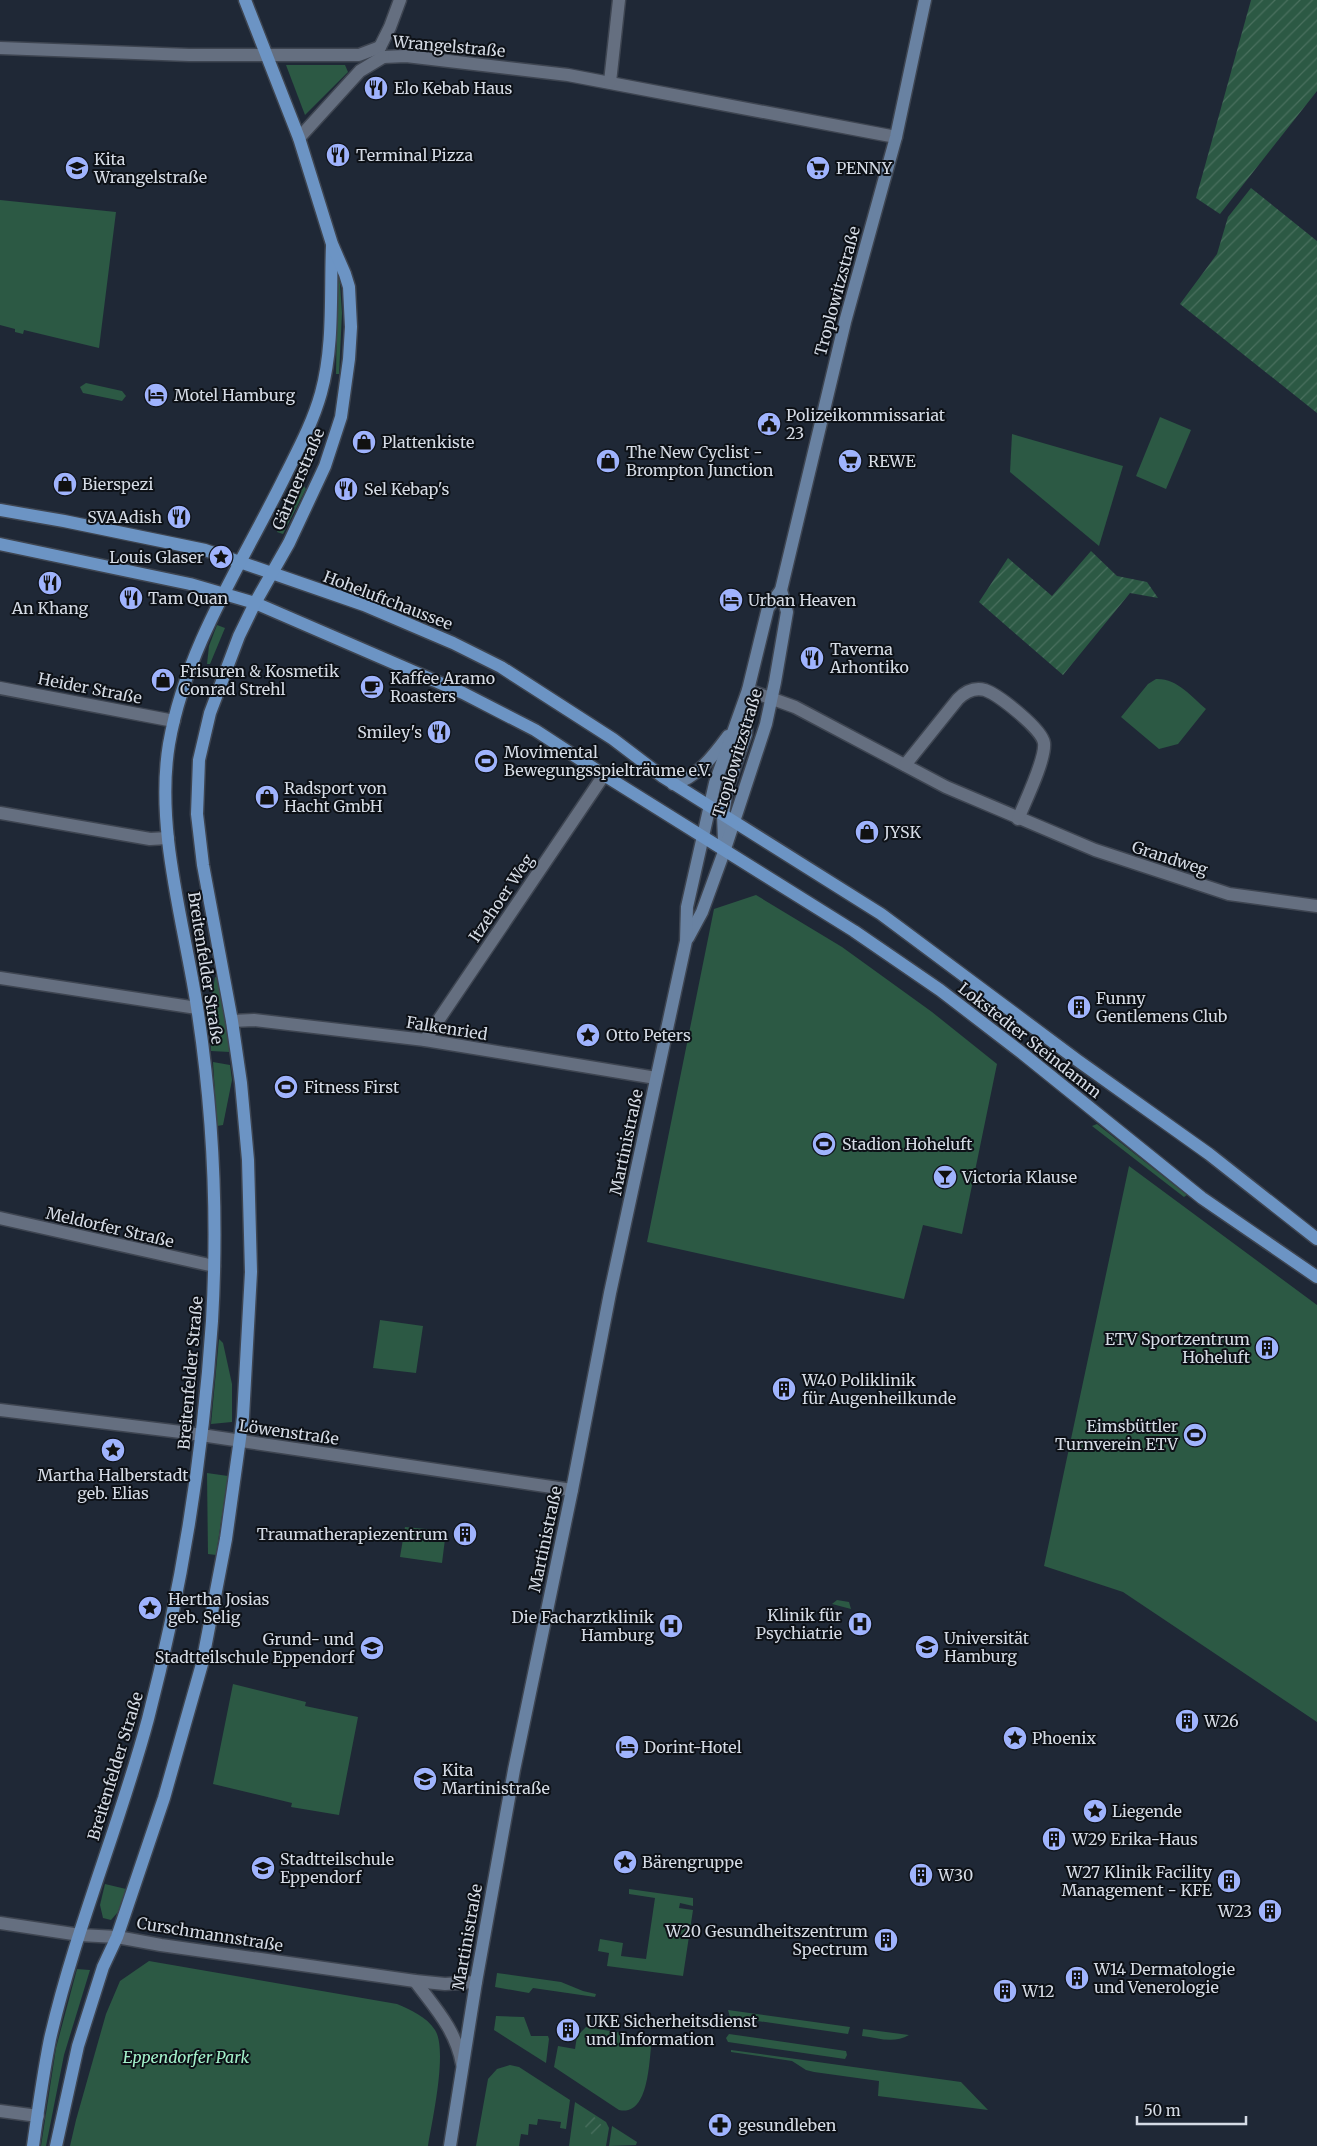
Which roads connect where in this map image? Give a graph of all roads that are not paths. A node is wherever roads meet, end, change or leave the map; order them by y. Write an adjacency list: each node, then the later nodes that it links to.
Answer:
1 (245, 0): 7 (main road, Gärtnerstraße)
2 (400, 0): 6 (street)
3 (620, 0): 8 (street)
4 (924, 0): 9 (street, Troplowitzstraße)
5 (0, 48): 7 (street, Wrangelstraße)
6 (382, 52): 7 (street, Wrangelstraße); 8 (street, Wrangelstraße); 10 (street)
7 (266, 54): 10 (main road, Gärtnerstraße)
8 (610, 82): 9 (street, Wrangelstraße)
9 (896, 137): 16 (street, Troplowitzstraße)
10 (299, 138): 11 (main road, Gärtnerstraße)
11 (332, 244): 14 (main road, Gärtnerstraße); 15 (main road, Gärtnerstraße)
12 (0, 510): 14 (main road, Hoheluftchaussee)
13 (0, 544): 17 (main road)
14 (241, 562): 15 (main road, Hoheluftchaussee); 17 (main road, Gärtnerstraße)
15 (272, 573): 18 (main road, Gärtnerstraße); 26 (main road, Hoheluftchaussee)
16 (781, 590): 20 (street, Troplowitzstraße); 21 (street, Troplowitzstraße)
17 (223, 594): 18 (main road); 22 (main road, Breitenfelder Straße)
18 (254, 603): 25 (main road); 40 (main road, Breitenfelder Straße)
19 (0, 688): 22 (street, Heider Straße)
20 (748, 690): 21 (street, Grandweg); 23 (street, Troplowitzstraße); 29 (street)
21 (772, 698): 24 (street, Grandweg); 29 (street, Troplowitzstraße)
22 (174, 721): 33 (main road, Breitenfelder Straße)
23 (735, 726): 26 (street); 27 (street, Troplowitzstraße)
24 (905, 765): 30 (street, Grandweg); 30 (street)
25 (604, 775): 34 (main road); 41 (street, Itzehoer Weg)
26 (673, 784): 27 (main road, Hoheluftchaussee)
27 (709, 807): 29 (main road, Hoheluftchaussee); 31 (street, Troplowitzstraße)
28 (0, 813): 33 (street)
29 (728, 818): 32 (street, Troplowitzstraße); 35 (street); 44 (main road, Lokstedter Steindamm)
30 (1018, 819): 36 (street, Grandweg)
31 (706, 822): 34 (street, Martinistraße)
32 (728, 837): 35 (street, Martinistraße)
33 (168, 838): 39 (main road, Breitenfelder Straße)
34 (708, 839): 35 (main road, Lokstedter Steindamm); 37 (street, Martinistraße)
35 (725, 849): 37 (street, Martinistraße); 46 (main road, Lokstedter Steindamm)
36 (1317, 906)
37 (686, 941): 42 (street, Martinistraße)
38 (0, 978): 39 (street)
39 (197, 1008): 45 (main road, Breitenfelder Straße)
40 (232, 1021): 41 (street, Falkenried); 49 (main road, Breitenfelder Straße)
41 (425, 1040): 42 (street, Falkenried)
42 (656, 1078): 50 (street, Martinistraße)
43 (0, 1218): 45 (street, Meldorfer Straße)
44 (1317, 1239)
45 (214, 1266): 48 (main road, Breitenfelder Straße)
46 (1317, 1277)
47 (0, 1410): 48 (street, Löwenstraße)
48 (201, 1435): 49 (street, Löwenstraße); 52 (main road, Breitenfelder Straße)
49 (240, 1442): 50 (street, Löwenstraße); 53 (main road, Breitenfelder Straße)
50 (572, 1490): 55 (street, Martinistraße)
51 (0, 1923): 52 (street, Curschmannstraße)
52 (80, 1935): 53 (street, Curschmannstraße); 58 (main road, Breitenfelder Straße)
53 (117, 1937): 54 (street, Curschmannstraße); 60 (main road, Breitenfelder Straße)
54 (414, 1981): 55 (street, Curschmannstraße); 56 (street)
55 (476, 1982): 56 (street, Martinistraße)
56 (463, 2066): 61 (street, Martinistraße)
57 (0, 2111): 58 (street)
58 (38, 2116): 59 (main road, Breitenfelder Straße)
59 (33, 2146)
60 (56, 2146)
61 (450, 2146)

